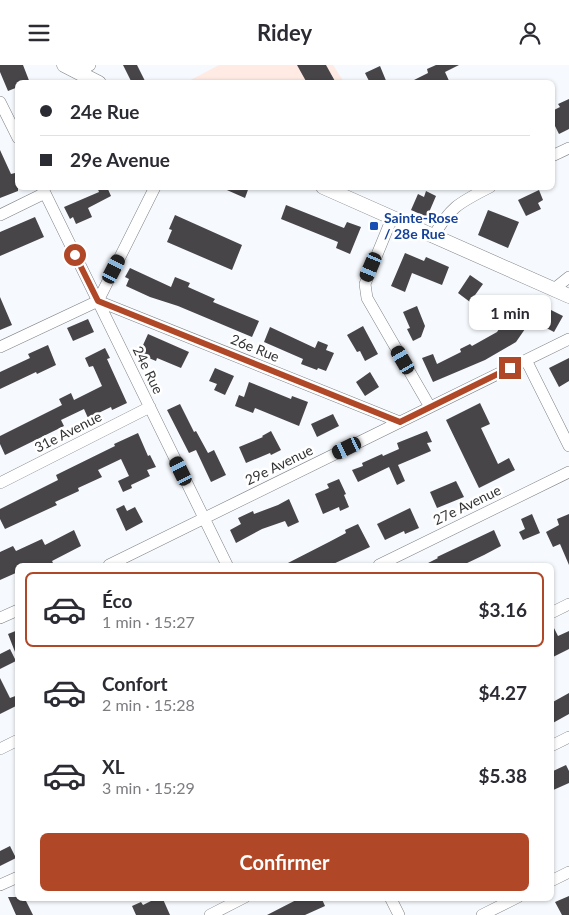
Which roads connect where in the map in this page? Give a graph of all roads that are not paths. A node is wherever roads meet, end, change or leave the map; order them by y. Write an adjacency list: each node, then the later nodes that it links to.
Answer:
1 (64, 65): 2 (street)
2 (84, 69): 3 (street)
3 (96, 80)
4 (0, 102): 5 (street)
5 (15, 132)
6 (569, 148): 7 (street)
7 (555, 155)
8 (43, 190): 12 (street); 18 (street, 24e Rue)
9 (154, 190): 18 (street)
10 (329, 190): 13 (street)
11 (484, 190): 14 (street)
12 (0, 215)
13 (392, 218): 14 (street); 23 (street)
14 (433, 237): 16 (street)
15 (569, 277): 16 (street)
16 (554, 289): 17 (street)
17 (569, 297)
18 (98, 301): 20 (street); 22 (street, 24e Rue); 24 (street, 26e Rue)
19 (569, 339): 21 (street, 29e Avenue)
20 (0, 347)
21 (526, 360): 23 (street, 29e Avenue); 25 (street)
22 (150, 407): 27 (street, 31e Avenue); 28 (street, 24e Rue)
23 (430, 407): 24 (street, 29e Avenue)
24 (400, 422): 28 (street, 29e Avenue)
25 (569, 446)
26 (569, 472): 31 (street, 27e Avenue)
27 (0, 483)
28 (204, 518): 29 (street, 29e Avenue); 30 (street, 24e Rue)
29 (113, 563)
30 (226, 563)
31 (383, 563)
32 (569, 605): 34 (street)
33 (15, 611): 35 (street)
34 (554, 612)
35 (0, 618)
36 (569, 737): 38 (street)
37 (15, 742): 39 (street)
38 (554, 744)
39 (0, 749)
40 (569, 872): 42 (street)
41 (15, 878): 43 (street)
42 (554, 880)
43 (0, 885)
44 (237, 901): 47 (street)
45 (392, 901): 48 (street)
46 (510, 901): 49 (street)
47 (210, 915)
48 (399, 915)
49 (482, 915)

